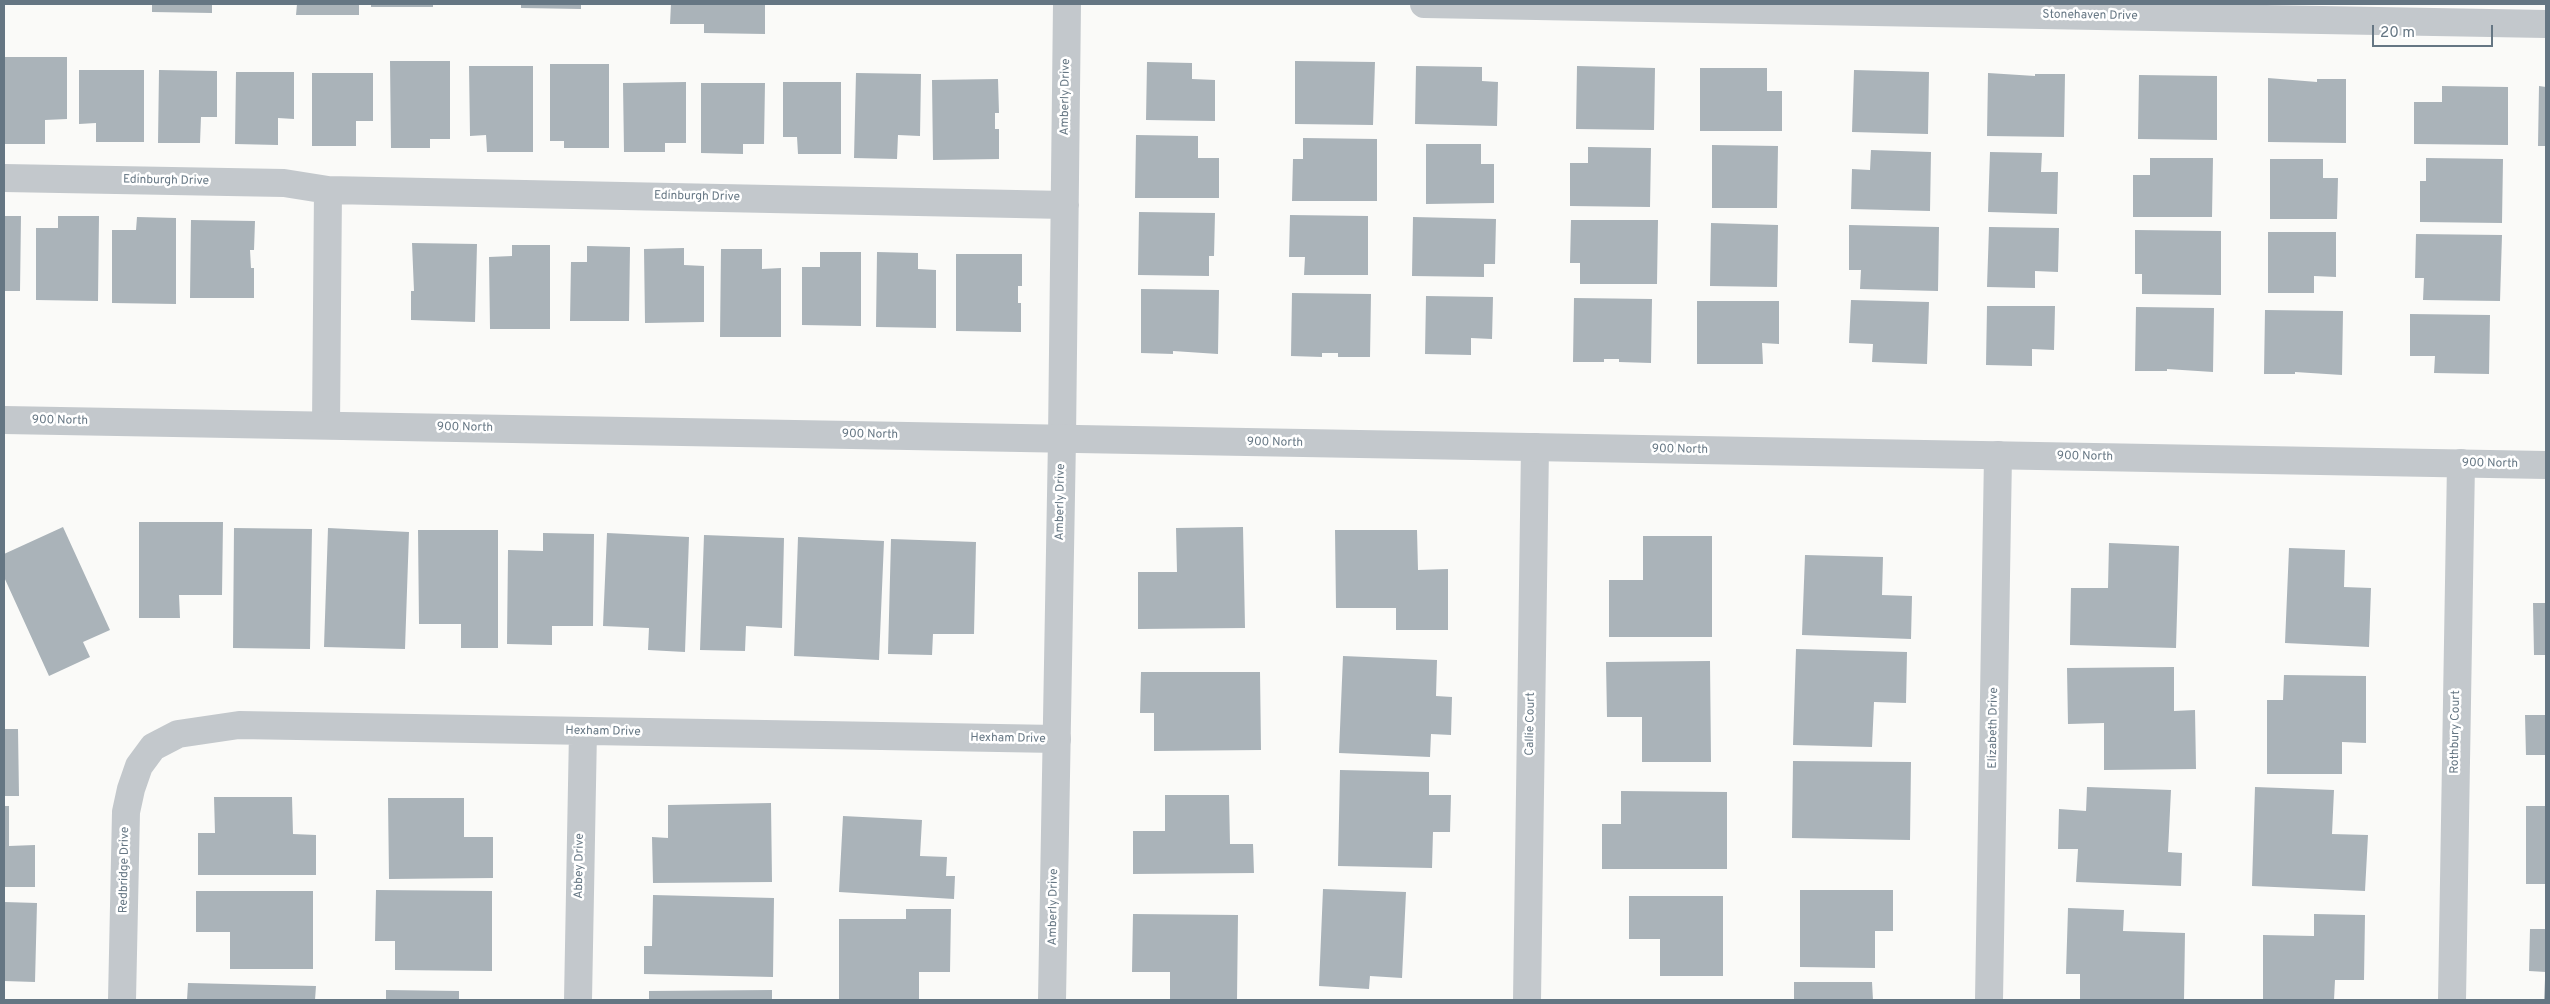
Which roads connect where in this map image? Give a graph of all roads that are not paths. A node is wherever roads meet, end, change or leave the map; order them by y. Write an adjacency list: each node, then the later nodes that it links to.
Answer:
1 (1067, 4): 6 (street, Amberly Drive)
2 (1424, 4): 3 (street, Stonehaven Drive)
3 (2546, 24)
4 (4, 178): 5 (street, Edinburgh Drive)
5 (328, 190): 6 (street, Edinburgh Drive); 8 (street)
6 (1065, 205): 9 (street, Amberly Drive)
7 (4, 420): 8 (street, 900 North)
8 (326, 425): 9 (street, 900 North)
9 (1062, 439): 10 (street, 900 North); 15 (street, Amberly Drive)
10 (1535, 447): 11 (street, 900 North); 20 (street, Callie Court)
11 (1998, 455): 12 (street, 900 North); 21 (street, Elizabeth Drive)
12 (2461, 463): 13 (street, 900 North); 22 (street, Rothbury Court)
13 (2546, 465)
14 (583, 731): 15 (street, Hexham Drive); 16 (street, Hexham Drive); 18 (street, Abbey Drive)
15 (1057, 740): 19 (street, Amberly Drive)
16 (153, 747): 17 (street, Redbridge Drive)
17 (122, 1000)
18 (578, 1000)
19 (1052, 1000)
20 (1527, 1000)
21 (1989, 1000)
22 (2452, 1000)

